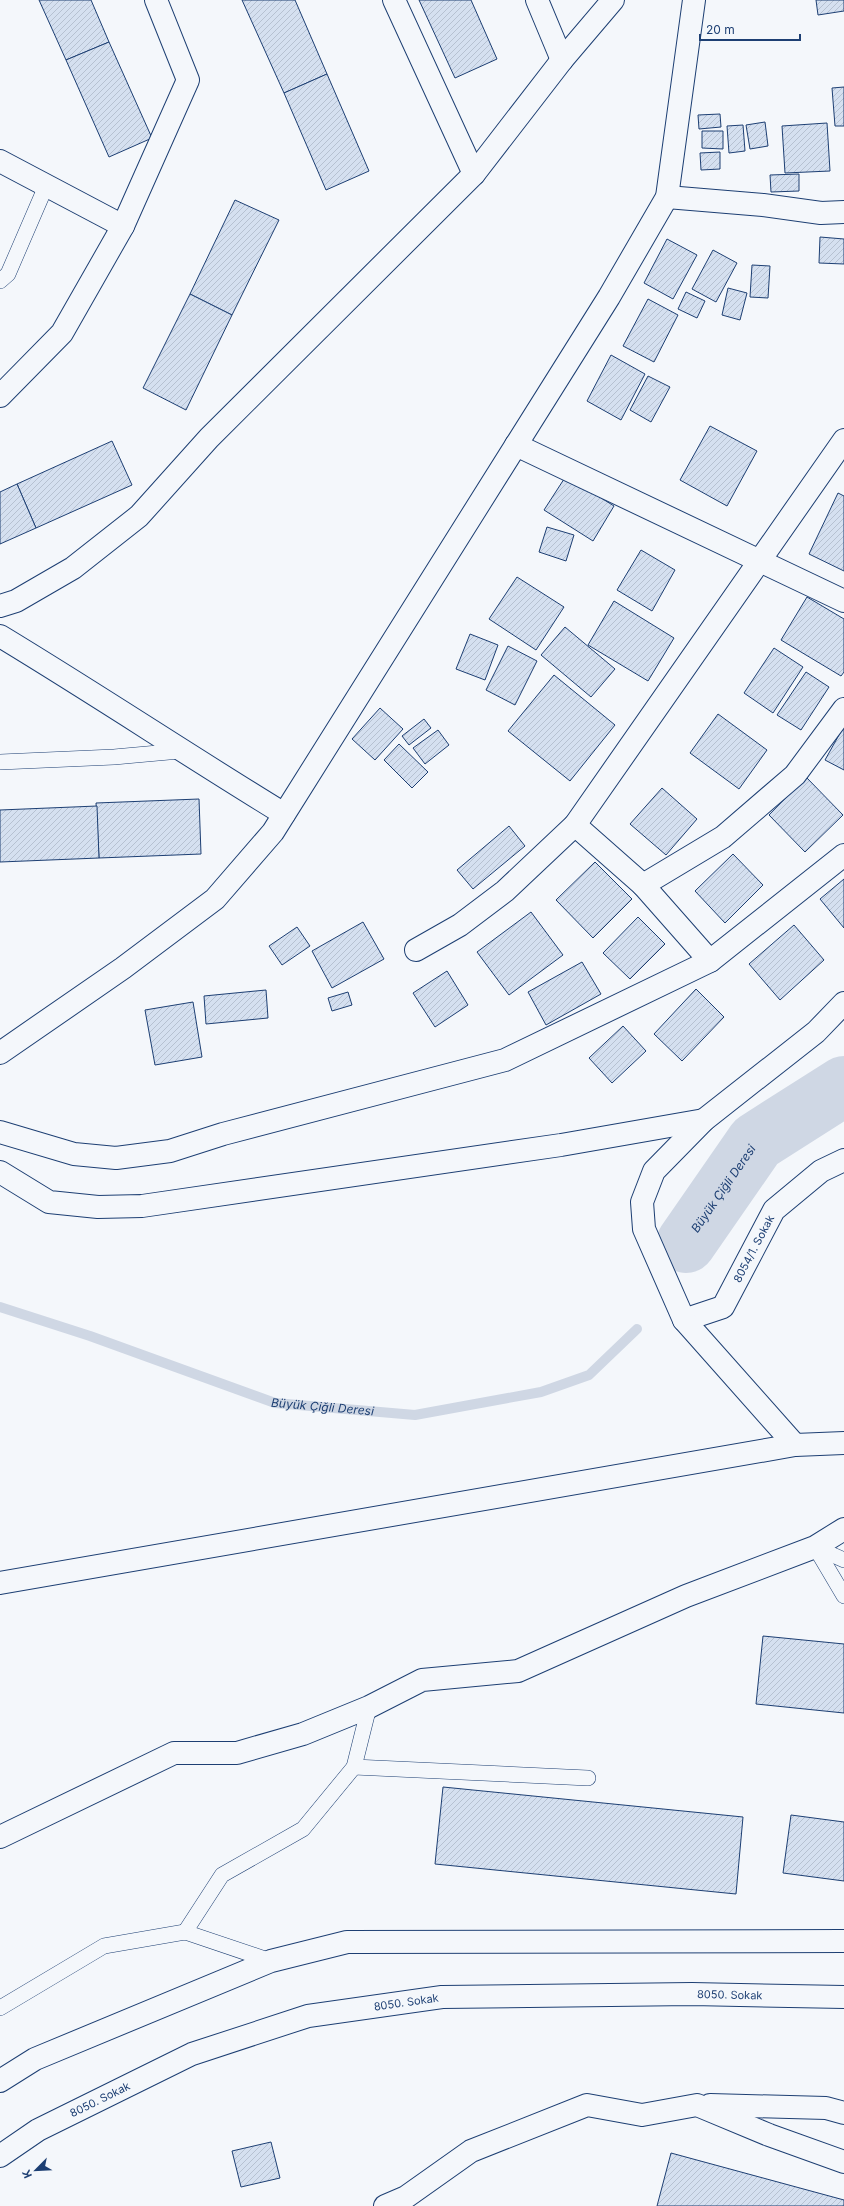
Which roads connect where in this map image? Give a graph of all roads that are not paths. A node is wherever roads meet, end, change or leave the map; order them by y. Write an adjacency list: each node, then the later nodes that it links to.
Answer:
1 (156, 0): 12 (street)
2 (394, 0): 8 (street)
3 (537, 0): 6 (street)
4 (613, 0): 6 (street)
5 (694, 0): 10 (street)
6 (562, 60): 8 (street)
7 (0, 161): 9 (street)
8 (474, 174): 19 (street)
9 (46, 186): 12 (street); 13 (lane)
10 (667, 197): 11 (street); 16 (street)
11 (844, 212)
12 (123, 226): 14 (street)
13 (0, 281)
14 (0, 396)
15 (844, 440): 17 (street)
16 (516, 445): 17 (street); 24 (street)
17 (759, 562): 18 (street); 25 (street)
18 (844, 601)
19 (0, 606)
20 (0, 636): 22 (street)
21 (844, 709): 27 (street)
22 (180, 751): 23 (lane); 24 (street)
23 (0, 762)
24 (284, 814): 31 (street)
25 (575, 825): 27 (street); 28 (street)
26 (844, 855): 29 (street)
27 (643, 885): 29 (street)
28 (416, 950)
29 (710, 961): 33 (street)
30 (844, 1003): 32 (street)
31 (0, 1053)
32 (704, 1120): 35 (street); 36 (street)
33 (0, 1132)
34 (844, 1160): 36 (street, 8054/1. Sokak)
35 (0, 1172)
36 (684, 1320): 38 (street)
37 (844, 1443): 38 (street)
38 (795, 1445): 42 (street)
39 (844, 1529): 40 (street)
40 (815, 1547): 41 (lane); 43 (lane); 44 (street)
41 (844, 1560)
42 (0, 1583)
43 (844, 1596)
44 (369, 1707): 45 (lane); 47 (street)
45 (354, 1767): 46 (lane); 48 (lane)
46 (588, 1778)
47 (0, 1837)
48 (185, 1932): 50 (lane); 52 (lane)
49 (844, 1941): 50 (street)
50 (271, 1961): 53 (street)
51 (844, 1997): 56 (street, 8050. Sokak)
52 (0, 2008)
53 (0, 2081)
54 (697, 2105): 55 (street); 57 (street); 58 (street)
55 (844, 2113)
56 (0, 2156)
57 (844, 2162)
58 (385, 2206)

